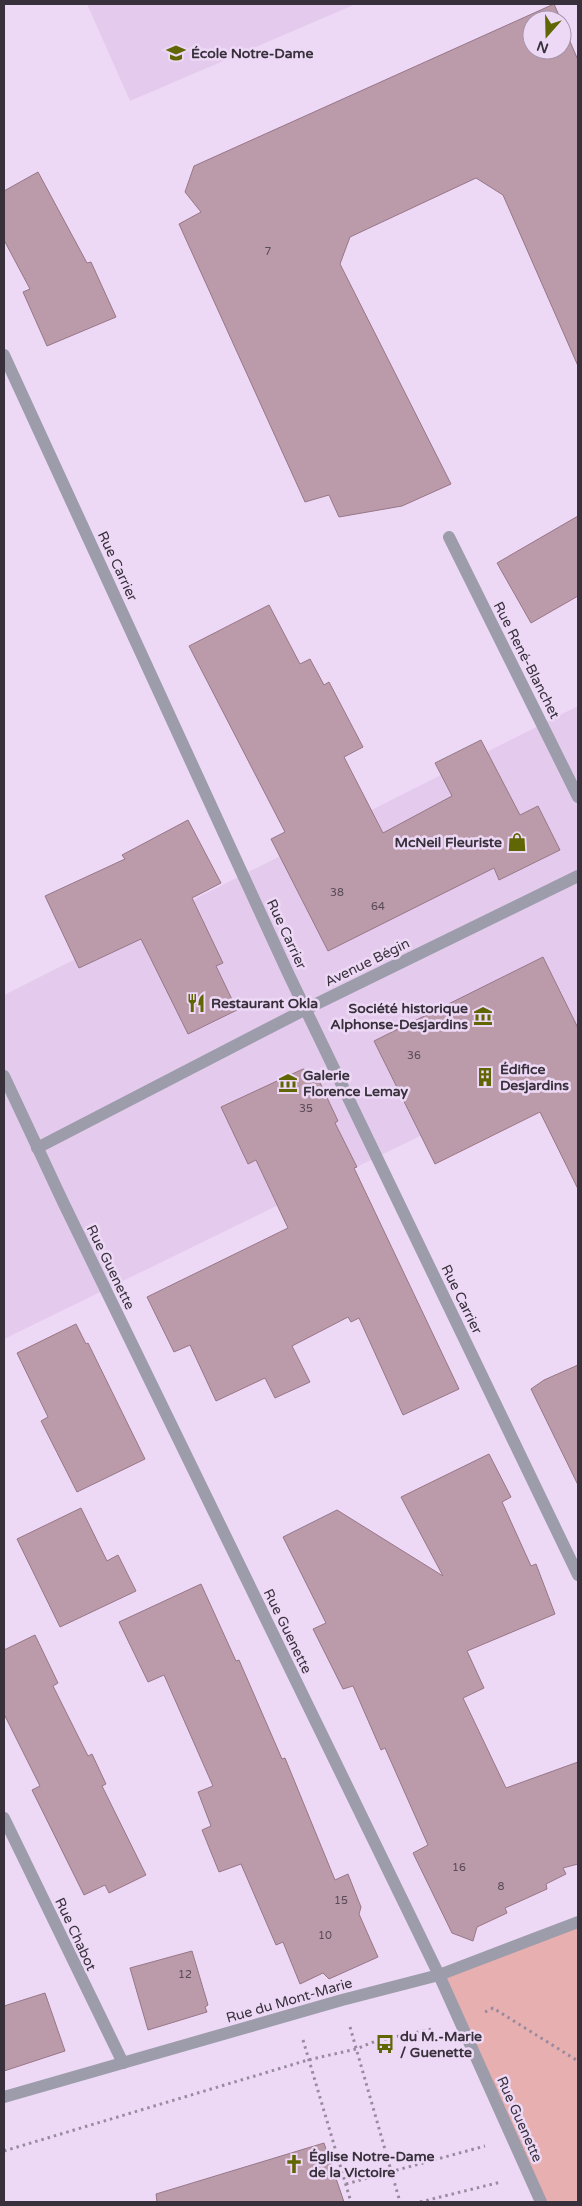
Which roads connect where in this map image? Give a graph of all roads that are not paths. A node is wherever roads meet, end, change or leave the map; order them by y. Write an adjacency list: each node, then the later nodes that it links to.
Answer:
1 (4, 355): 5 (street, Rue Carrier)
2 (448, 537): 3 (street, Rue René-Blanchet)
3 (578, 797)
4 (578, 876): 5 (street, Avenue Bégin)
5 (306, 1009): 7 (street, Avenue Bégin); 8 (street, Rue Carrier)
6 (4, 1076): 7 (street, Rue Guenette)
7 (37, 1148): 11 (street, Rue Guenette)
8 (578, 1576)
9 (4, 1818): 12 (street, Rue Chabot)
10 (578, 1922): 11 (street, Rue du Mont-Marie)
11 (439, 1975): 12 (street, Rue du Mont-Marie); 14 (street, Rue Guenette)
12 (122, 2063): 13 (street, Rue du Mont-Marie)
13 (4, 2097)
14 (540, 2202)

